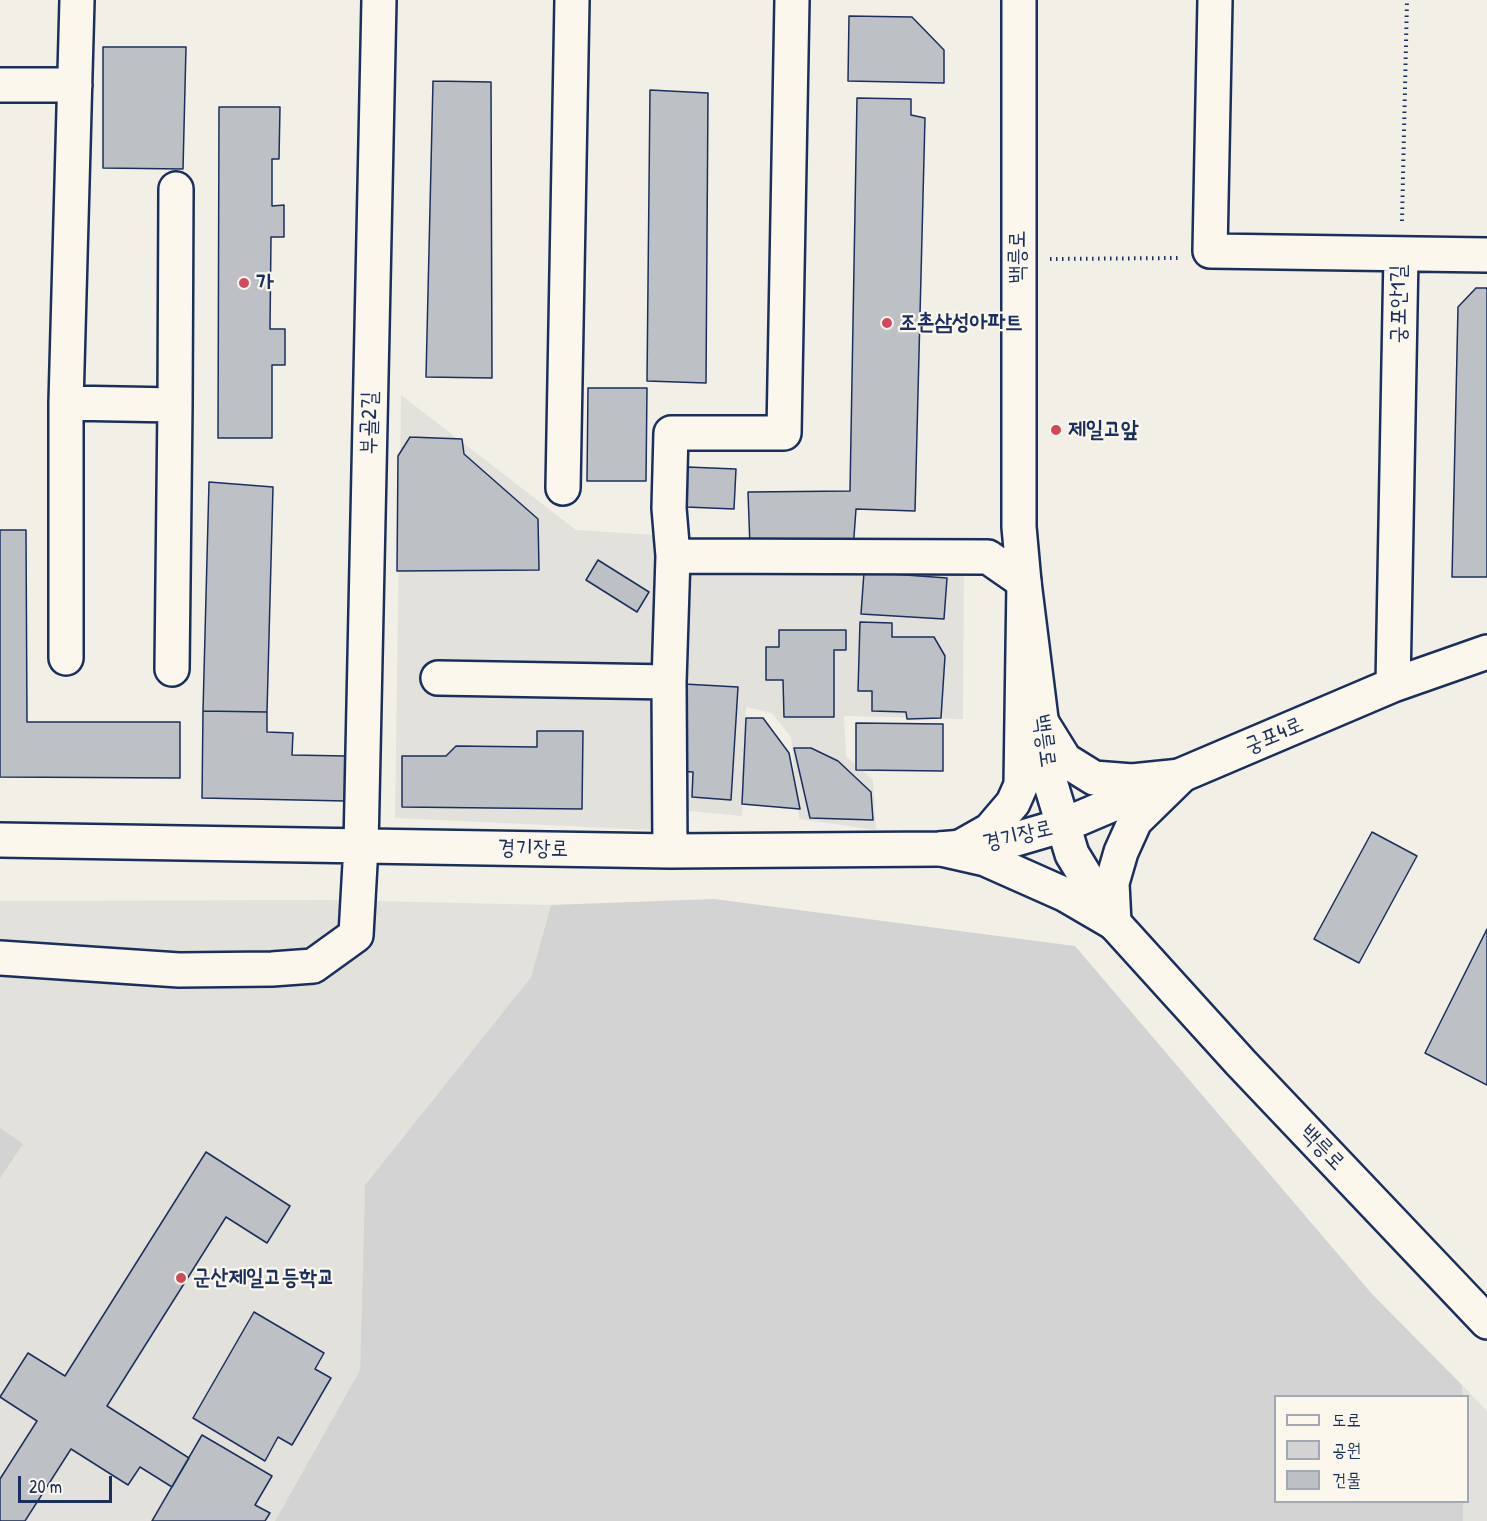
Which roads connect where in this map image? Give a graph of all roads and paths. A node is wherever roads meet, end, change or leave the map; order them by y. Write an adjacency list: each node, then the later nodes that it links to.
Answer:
1 (77, 0): 9 (street)
2 (379, 0): 30 (street, 부골2길)
3 (572, 0): 17 (street)
4 (792, 0): 18 (street)
5 (1019, 0): 19 (street, 백릉로)
6 (1215, 0): 11 (street)
7 (1407, 0): 12 (path)
8 (0, 85): 9 (street)
9 (75, 85): 15 (street)
10 (176, 189): 16 (street)
11 (1210, 251): 12 (street, 궁포안1길); 14 (path)
12 (1401, 255): 13 (street); 25 (street, 궁포안1길)
13 (1487, 255)
14 (1045, 259)
15 (66, 403): 16 (street); 21 (street)
16 (175, 405): 22 (street)
17 (563, 488)
18 (673, 556): 19 (street); 24 (street)
19 (1024, 582): 26 (street, 백릉로); 31 (street)
20 (1487, 652): 25 (street, 궁포4로)
21 (66, 658)
22 (172, 669)
23 (438, 678): 24 (street)
24 (669, 682): 32 (street)
25 (1393, 685): 27 (street, 궁포4로)
26 (1042, 723): 27 (street); 28 (street, 백릉로)
27 (1181, 776): 28 (street, 궁포4로); 33 (street)
28 (1064, 825): 31 (street, 경기장로); 33 (street, 백릉로)
29 (0, 840): 30 (street, 경기장로)
30 (361, 846): 32 (street, 경기장로); 34 (street, 부골2길)
31 (950, 848): 32 (street, 경기장로); 33 (street)
32 (670, 851)
33 (1114, 923): 35 (street, 백릉로)
34 (0, 957)
35 (1487, 1322)

